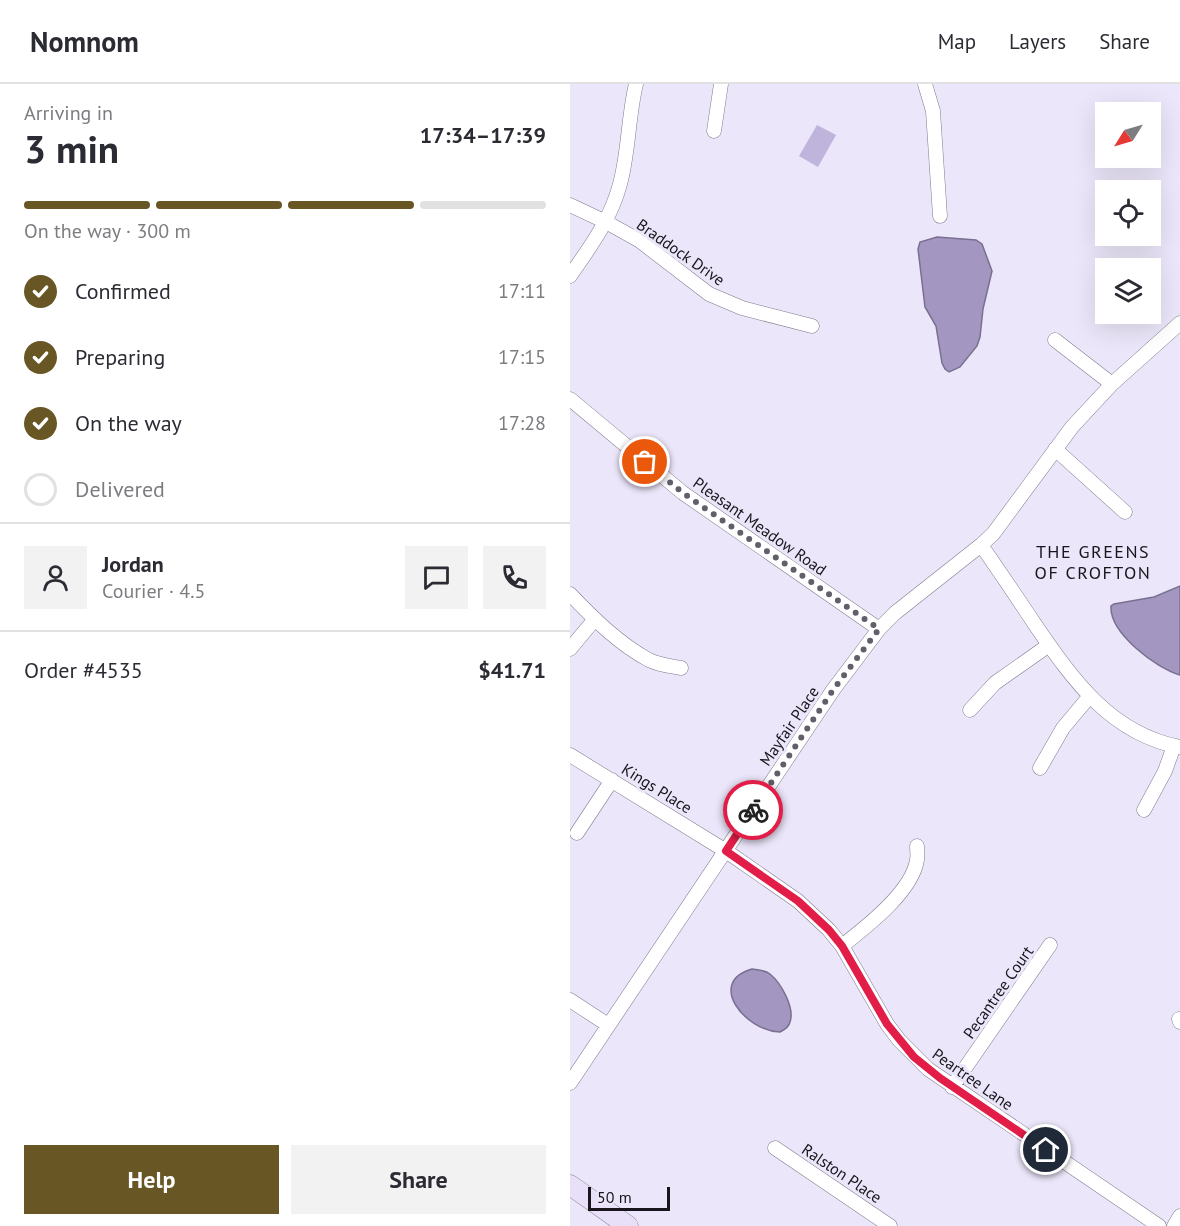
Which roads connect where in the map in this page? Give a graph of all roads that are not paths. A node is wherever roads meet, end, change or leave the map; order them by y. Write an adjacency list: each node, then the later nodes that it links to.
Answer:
1 (636, 84): 7 (street)
2 (721, 84): 4 (street)
3 (925, 84): 6 (street)
4 (714, 131)
5 (570, 205): 7 (street, Braddock Drive)
6 (940, 216)
7 (606, 222): 8 (street); 10 (street, Braddock Drive)
8 (570, 276)
9 (1180, 323): 12 (street, Mayfair Place)
10 (812, 326)
11 (1055, 340): 12 (street)
12 (1112, 384): 14 (street, Mayfair Place)
13 (570, 399): 19 (street, Pleasant Meadow Road)
14 (1055, 448): 15 (street); 16 (street, Mayfair Place)
15 (1125, 512)
16 (981, 545): 19 (street, Mayfair Place); 20 (street)
17 (570, 594): 18 (street)
18 (595, 620): 21 (street); 22 (street)
19 (879, 629): 32 (street, Mayfair Place)
20 (1049, 645): 23 (street); 24 (street)
21 (570, 650)
22 (681, 668)
23 (1089, 697): 25 (street); 27 (street)
24 (970, 710)
25 (1177, 747): 29 (street)
26 (570, 755): 28 (street, Kings Place)
27 (1040, 768)
28 (612, 780): 30 (street); 32 (street, Kings Place)
29 (1144, 810)
30 (578, 833)
31 (917, 846): 34 (street)
32 (726, 851): 34 (street, Peartree Lane); 36 (street, Mayfair Place)
33 (1050, 945): 38 (street, Pecantree Court)
34 (842, 946): 38 (street, Peartree Lane)
35 (570, 1000): 36 (street)
36 (608, 1025): 37 (street, Mayfair Place)
37 (570, 1083)
38 (952, 1086): 44 (street, Peartree Lane)
39 (775, 1148): 43 (street, Ralston Place)
40 (570, 1185): 42 (street)
41 (1180, 1216): 45 (street)
42 (628, 1226)
43 (890, 1226)
44 (1159, 1226)
45 (1174, 1226)

